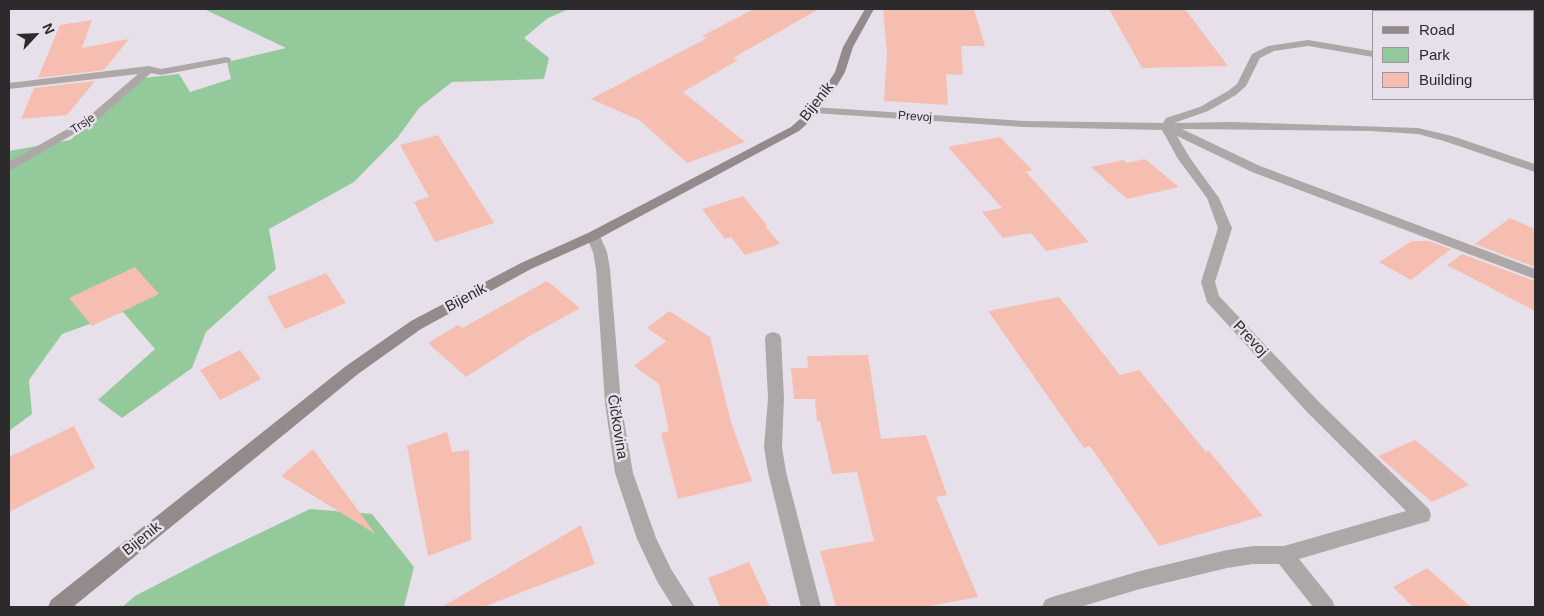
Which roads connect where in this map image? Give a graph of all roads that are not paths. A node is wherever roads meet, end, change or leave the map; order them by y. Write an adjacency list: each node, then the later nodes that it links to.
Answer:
1 (869, 9): 6 (main road, Bijenik)
2 (1372, 54): 7 (street)
3 (226, 60): 4 (street)
4 (149, 69): 5 (street); 8 (street, Trsje)
5 (9, 86)
6 (814, 110): 7 (street, Prevoj); 10 (main road, Bijenik)
7 (1166, 126): 9 (street); 11 (street, Prevoj); 13 (street, Prevoj)
8 (9, 167)
9 (1535, 168)
10 (593, 236): 14 (main road, Bijenik); 15 (street, Čičkovina)
11 (1535, 274)
12 (772, 338): 16 (street)
13 (1284, 555): 17 (street); 18 (street)
14 (58, 607)
15 (685, 607)
16 (810, 607)
17 (1052, 607)
18 (1325, 607)

